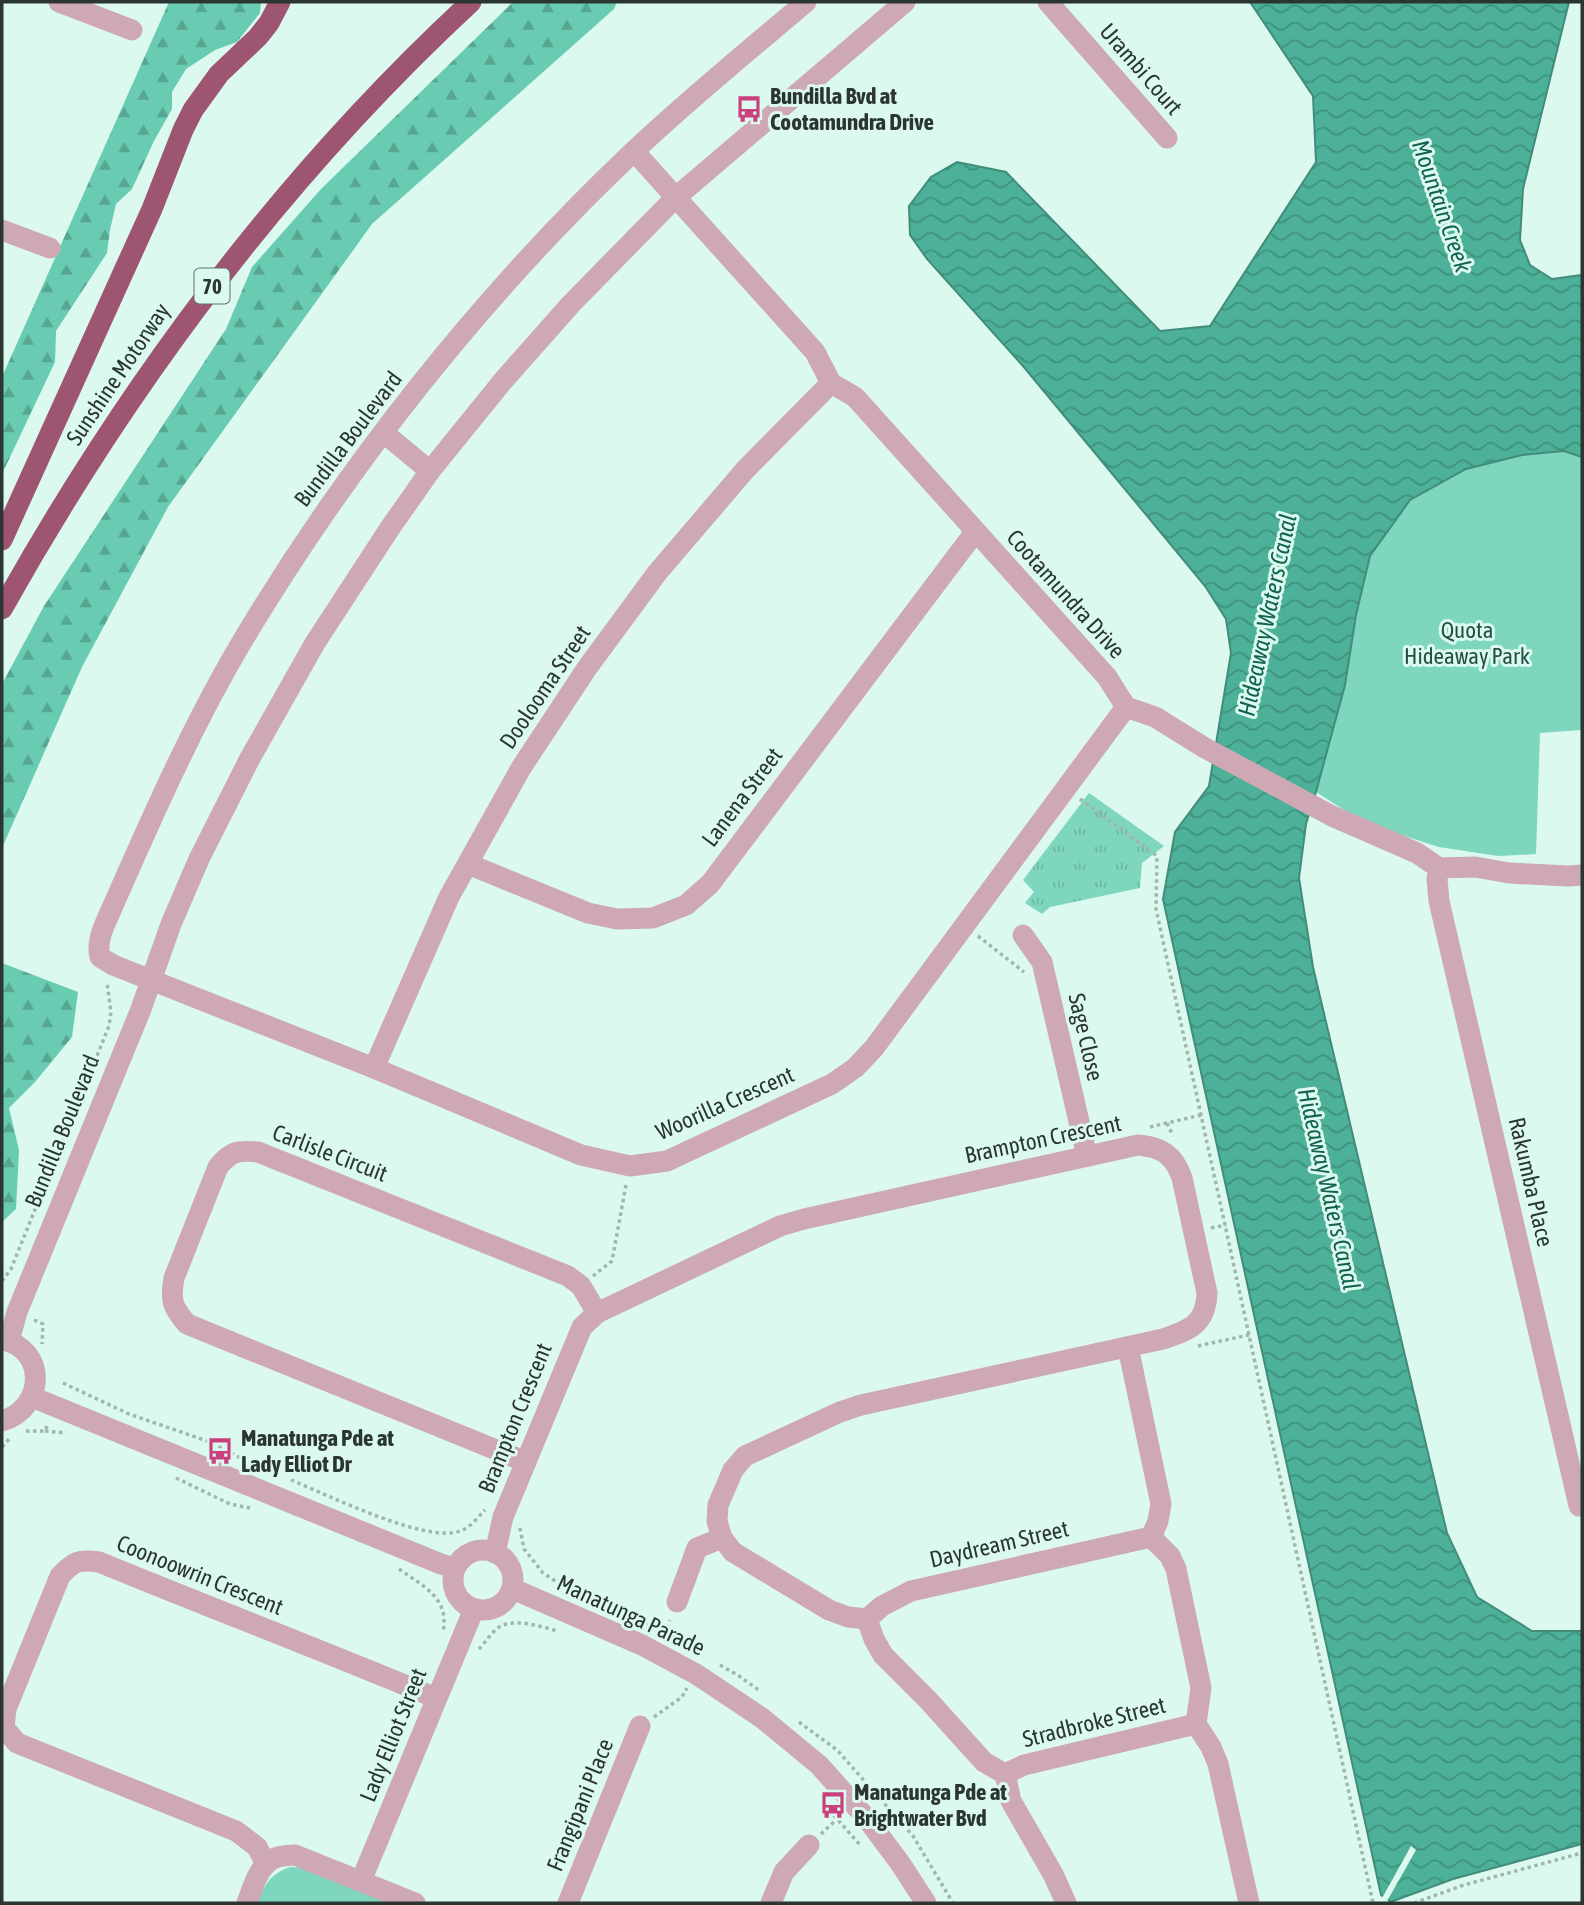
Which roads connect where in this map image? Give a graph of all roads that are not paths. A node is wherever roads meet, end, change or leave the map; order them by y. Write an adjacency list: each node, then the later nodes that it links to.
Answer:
1 (59, 2): 7 (street)
2 (280, 2): 17 (highway)
3 (471, 2): 18 (highway, Sunshine Motorway / 70)
4 (806, 2): 9 (street, Bundilla Boulevard)
5 (905, 2): 10 (street, Bundilla Boulevard)
6 (1048, 2): 8 (street, Urambi Court)
7 (132, 30)
8 (1167, 138)
9 (634, 151): 10 (street, Cootamundra Drive); 14 (street, Bundilla Boulevard)
10 (675, 198): 13 (street, Cootamundra Drive); 15 (street, Bundilla Boulevard)
11 (2, 230): 12 (street)
12 (50, 248)
13 (831, 383): 16 (street, Cootamundra Drive); 20 (street, Doolooma Street)
14 (384, 433): 15 (street); 24 (street, Bundilla Boulevard)
15 (430, 471): 24 (street, Bundilla Boulevard)
16 (975, 532): 19 (street, Cootamundra Drive); 20 (street, Lanena Street)
17 (2, 540)
18 (2, 608)
19 (1126, 707): 21 (street); 25 (street, Woorilla Crescent)
20 (467, 864): 25 (street, Doolooma Street)
21 (1439, 869): 22 (street); 33 (street, Rakumba Place)
22 (1582, 875)
23 (1023, 935): 26 (street, Sage Close)
24 (151, 981): 25 (street, Woorilla Crescent); 28 (street, Bundilla Boulevard)
25 (374, 1068)
26 (1087, 1156): 27 (street, Brampton Crescent); 29 (street, Brampton Crescent)
27 (597, 1313): 32 (street, Brampton Crescent); 32 (street, Carlisle Circuit)
28 (5, 1341): 30 (street)
29 (1128, 1347): 34 (street); 35 (street, Brampton Crescent)
30 (32, 1397): 31 (street); 37 (street)
31 (11, 1430)
32 (526, 1462): 36 (street, Brampton Crescent)
33 (1579, 1506)
34 (1151, 1537): 41 (street, Daydream Street); 43 (street)
35 (722, 1538): 39 (street); 41 (street)
36 (495, 1553): 37 (street); 38 (street)
37 (455, 1568): 40 (street)
38 (513, 1588): 40 (street); 54 (street, Manatunga Parade)
39 (677, 1602)
40 (474, 1609): 42 (street, Lady Elliot Street)
41 (867, 1619): 46 (street)
42 (436, 1698): 45 (street, Coonoowrin Crescent); 49 (street, Lady Elliot Street)
43 (1196, 1724): 46 (street, Stradbroke Street); 56 (street)
44 (640, 1726): 52 (street, Frangipani Place)
45 (3, 1729): 48 (street, Coonoowrin Crescent)
46 (1005, 1774): 55 (street)
47 (809, 1845): 53 (street)
48 (266, 1864): 49 (street); 50 (street)
49 (361, 1881): 51 (street)
50 (247, 1903)
51 (415, 1903)
52 (568, 1903)
53 (771, 1903)
54 (926, 1903)
55 (1066, 1903)
56 (1249, 1903)

